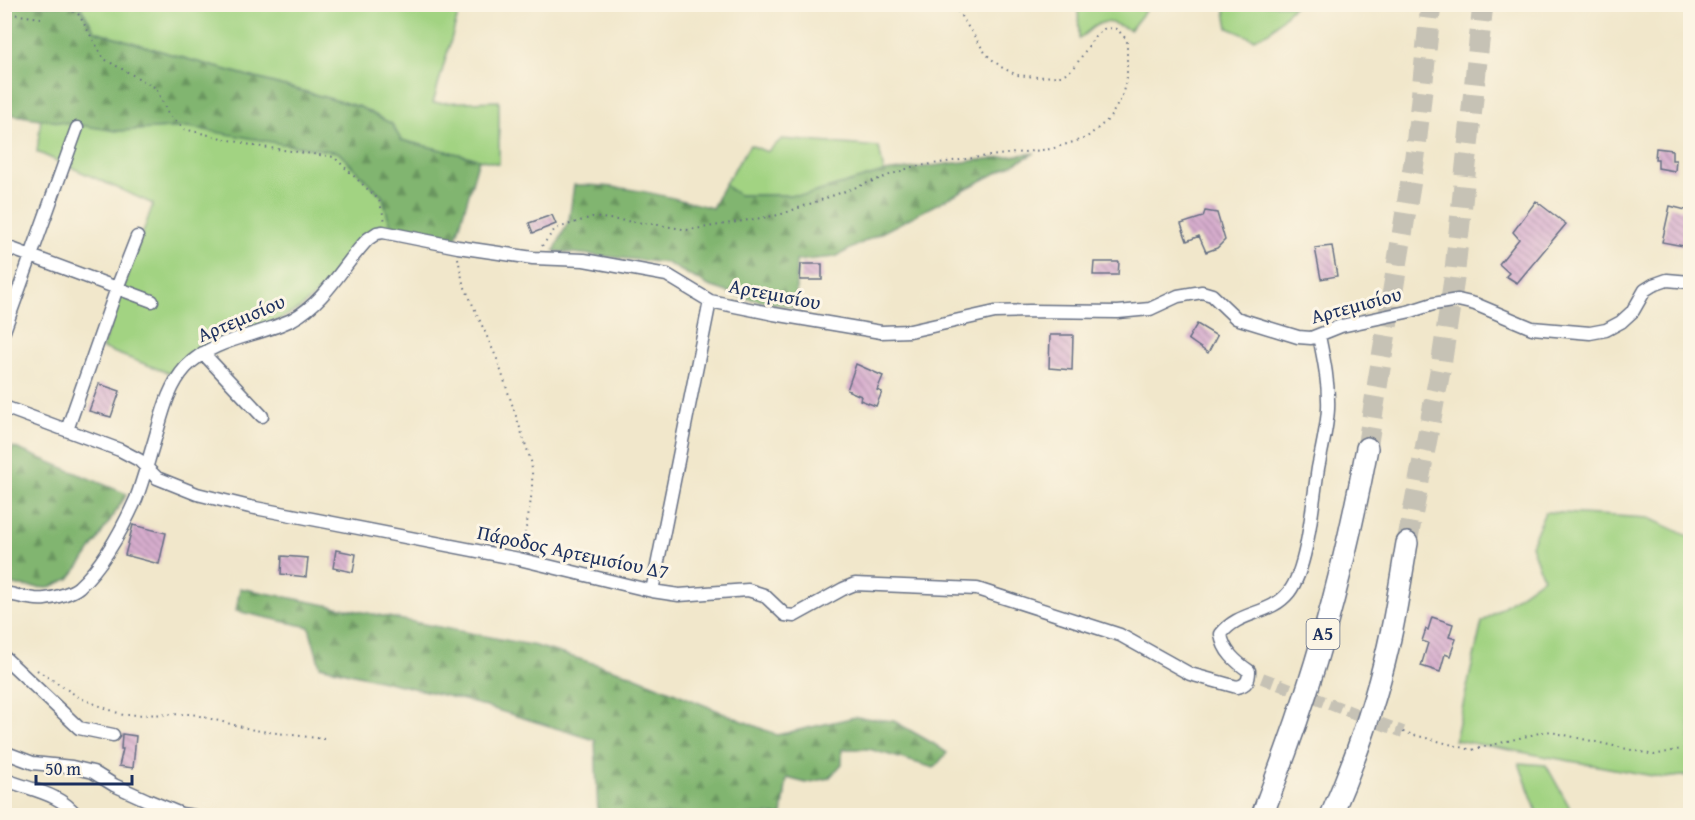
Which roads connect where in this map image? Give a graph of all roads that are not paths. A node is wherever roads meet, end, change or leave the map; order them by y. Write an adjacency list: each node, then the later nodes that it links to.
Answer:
1 (76, 128): 4 (street)
2 (137, 237): 6 (street)
3 (4, 246): 4 (street)
4 (32, 256): 6 (street); 9 (street)
5 (1690, 282): 10 (street, Αρτεμισίου)
6 (117, 288): 7 (street); 14 (street)
7 (152, 301)
8 (710, 301): 10 (street, Αρτεμισίου); 11 (street, Αρτεμισίου); 18 (street)
9 (4, 332)
10 (1318, 336): 21 (street)
11 (203, 353): 13 (street); 16 (street, Αρτεμισίου)
12 (4, 407): 14 (street, Πάροδος Αρτεμισίου Δ7)
13 (262, 416)
14 (67, 430): 16 (street, Πάροδος Αρτεμισίου Δ7)
15 (1367, 448): 28 (highway, Α5)
16 (146, 468): 18 (street, Πάροδος Αρτεμισίου Δ7); 19 (street, Αρτεμισίου)
17 (1407, 543): 29 (highway)
18 (652, 591): 21 (street, Πάροδος Αρτεμισίου Δ7)
19 (4, 593)
20 (4, 657): 23 (street)
21 (1249, 671): 22 (street)
22 (1262, 678)
23 (113, 735)
24 (4, 752): 27 (street)
25 (4, 779): 26 (street)
26 (76, 816)
27 (194, 816)
28 (1262, 816)
29 (1331, 816)

